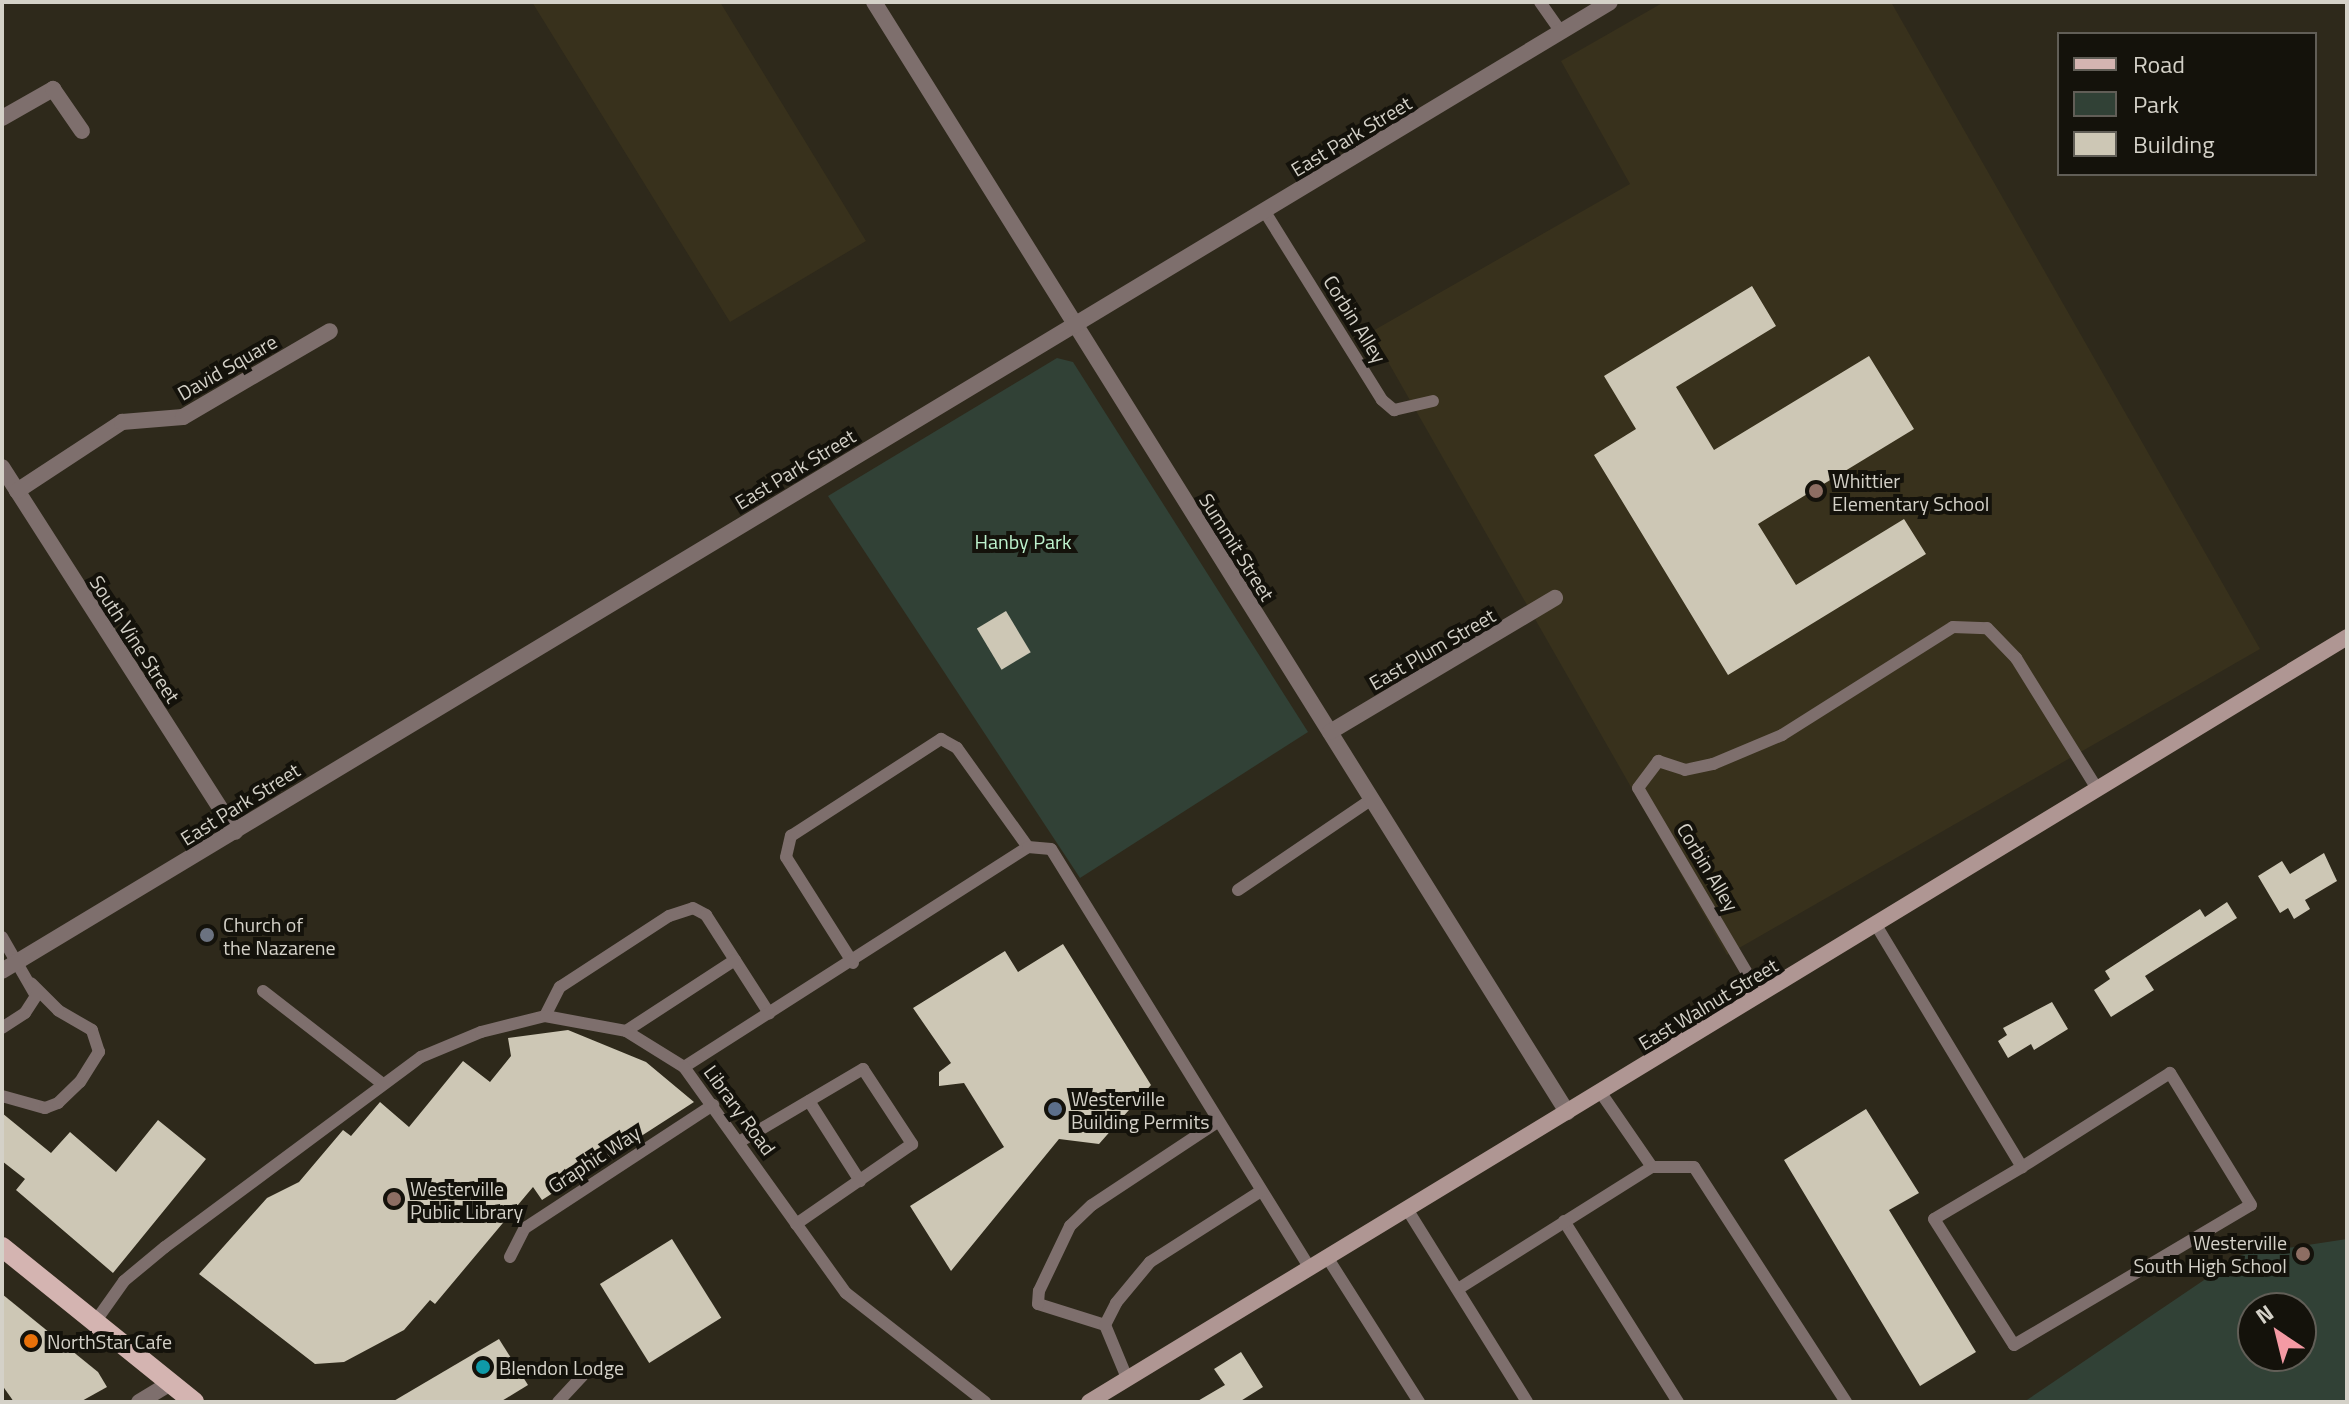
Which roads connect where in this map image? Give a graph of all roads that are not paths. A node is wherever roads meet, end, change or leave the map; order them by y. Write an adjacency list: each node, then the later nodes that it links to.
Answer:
1 (874, 2): 8 (street, Summit Street)
2 (1540, 2): 4 (lane)
3 (1610, 2): 4 (street, East Park Street)
4 (1561, 32): 7 (street, East Park Street)
5 (2, 118): 6 (street)
6 (82, 131)
7 (1265, 212): 8 (street, East Park Street); 10 (lane, Corbin Alley)
8 (1075, 326): 15 (street, Summit Street); 18 (street, East Park Street)
9 (330, 331): 12 (street, David Square)
10 (1433, 401)
11 (2, 467): 12 (street, South Vine Street)
12 (17, 491): 18 (street, South Vine Street)
13 (1555, 598): 15 (street, East Plum Street)
14 (2347, 637): 16 (main road, East Walnut Street)
15 (1330, 732): 17 (street, Summit Street)
16 (2098, 790): 21 (main road, East Walnut Street); 29 (lane, Corbin Alley)
17 (1372, 799): 20 (lane); 40 (street, Summit Street)
18 (235, 832): 24 (street, East Park Street)
19 (1028, 847): 25 (lane); 25 (lane); 41 (lane)
20 (1238, 890)
21 (1876, 925): 29 (main road, East Walnut Street); 44 (lane)
22 (2, 937): 24 (lane)
23 (735, 960): 30 (lane); 31 (lane); 33 (lane)
24 (18, 961): 26 (street, East Park Street); 27 (lane)
25 (853, 963): 30 (lane)
26 (2, 971)
27 (31, 983): 32 (lane); 37 (lane)
28 (263, 991): 35 (lane)
29 (1760, 995): 36 (main road, East Walnut Street)
30 (769, 1013): 34 (lane)
31 (545, 1016): 33 (lane, Library Road); 35 (lane, Library Road)
32 (2, 1028)
33 (626, 1031): 34 (lane, Library Road)
34 (684, 1067): 39 (lane, Library Road)
35 (383, 1084): 55 (lane, Library Road)
36 (1601, 1093): 40 (main road, East Walnut Street); 43 (lane)
37 (2, 1096)
38 (809, 1101): 42 (lane); 45 (lane); 45 (lane)
39 (713, 1105): 42 (lane, Library Road); 51 (lane, Graphic Way)
40 (1567, 1112): 47 (main road, East Walnut Street)
41 (1216, 1123): 46 (lane); 56 (lane)
42 (739, 1142): 49 (lane, Library Road)
43 (1652, 1167): 48 (lane); 68 (lane)
44 (2022, 1167): 44 (lane)
45 (860, 1181): 49 (lane)
46 (1261, 1191): 53 (lane); 56 (lane)
47 (1407, 1209): 52 (main road, East Walnut Street); 54 (lane)
48 (1564, 1221): 54 (lane); 67 (lane)
49 (796, 1224): 63 (lane, Library Road)
50 (2, 1247): 55 (main road)
51 (510, 1257)
52 (1327, 1257): 53 (main road, East Walnut Street); 65 (lane)
53 (1309, 1267): 58 (main road, East Walnut Street)
54 (1458, 1289): 66 (lane)
55 (95, 1322): 59 (main road)
56 (1105, 1325): 58 (lane)
57 (583, 1375): 62 (lane)
58 (1127, 1378): 64 (main road, East Walnut Street)
59 (171, 1383): 60 (street); 61 (main road)
60 (139, 1402)
61 (194, 1402)
62 (558, 1402)
63 (985, 1402)
64 (1089, 1402)
65 (1419, 1402)
66 (1527, 1402)
67 (1678, 1402)
68 (1846, 1402)

